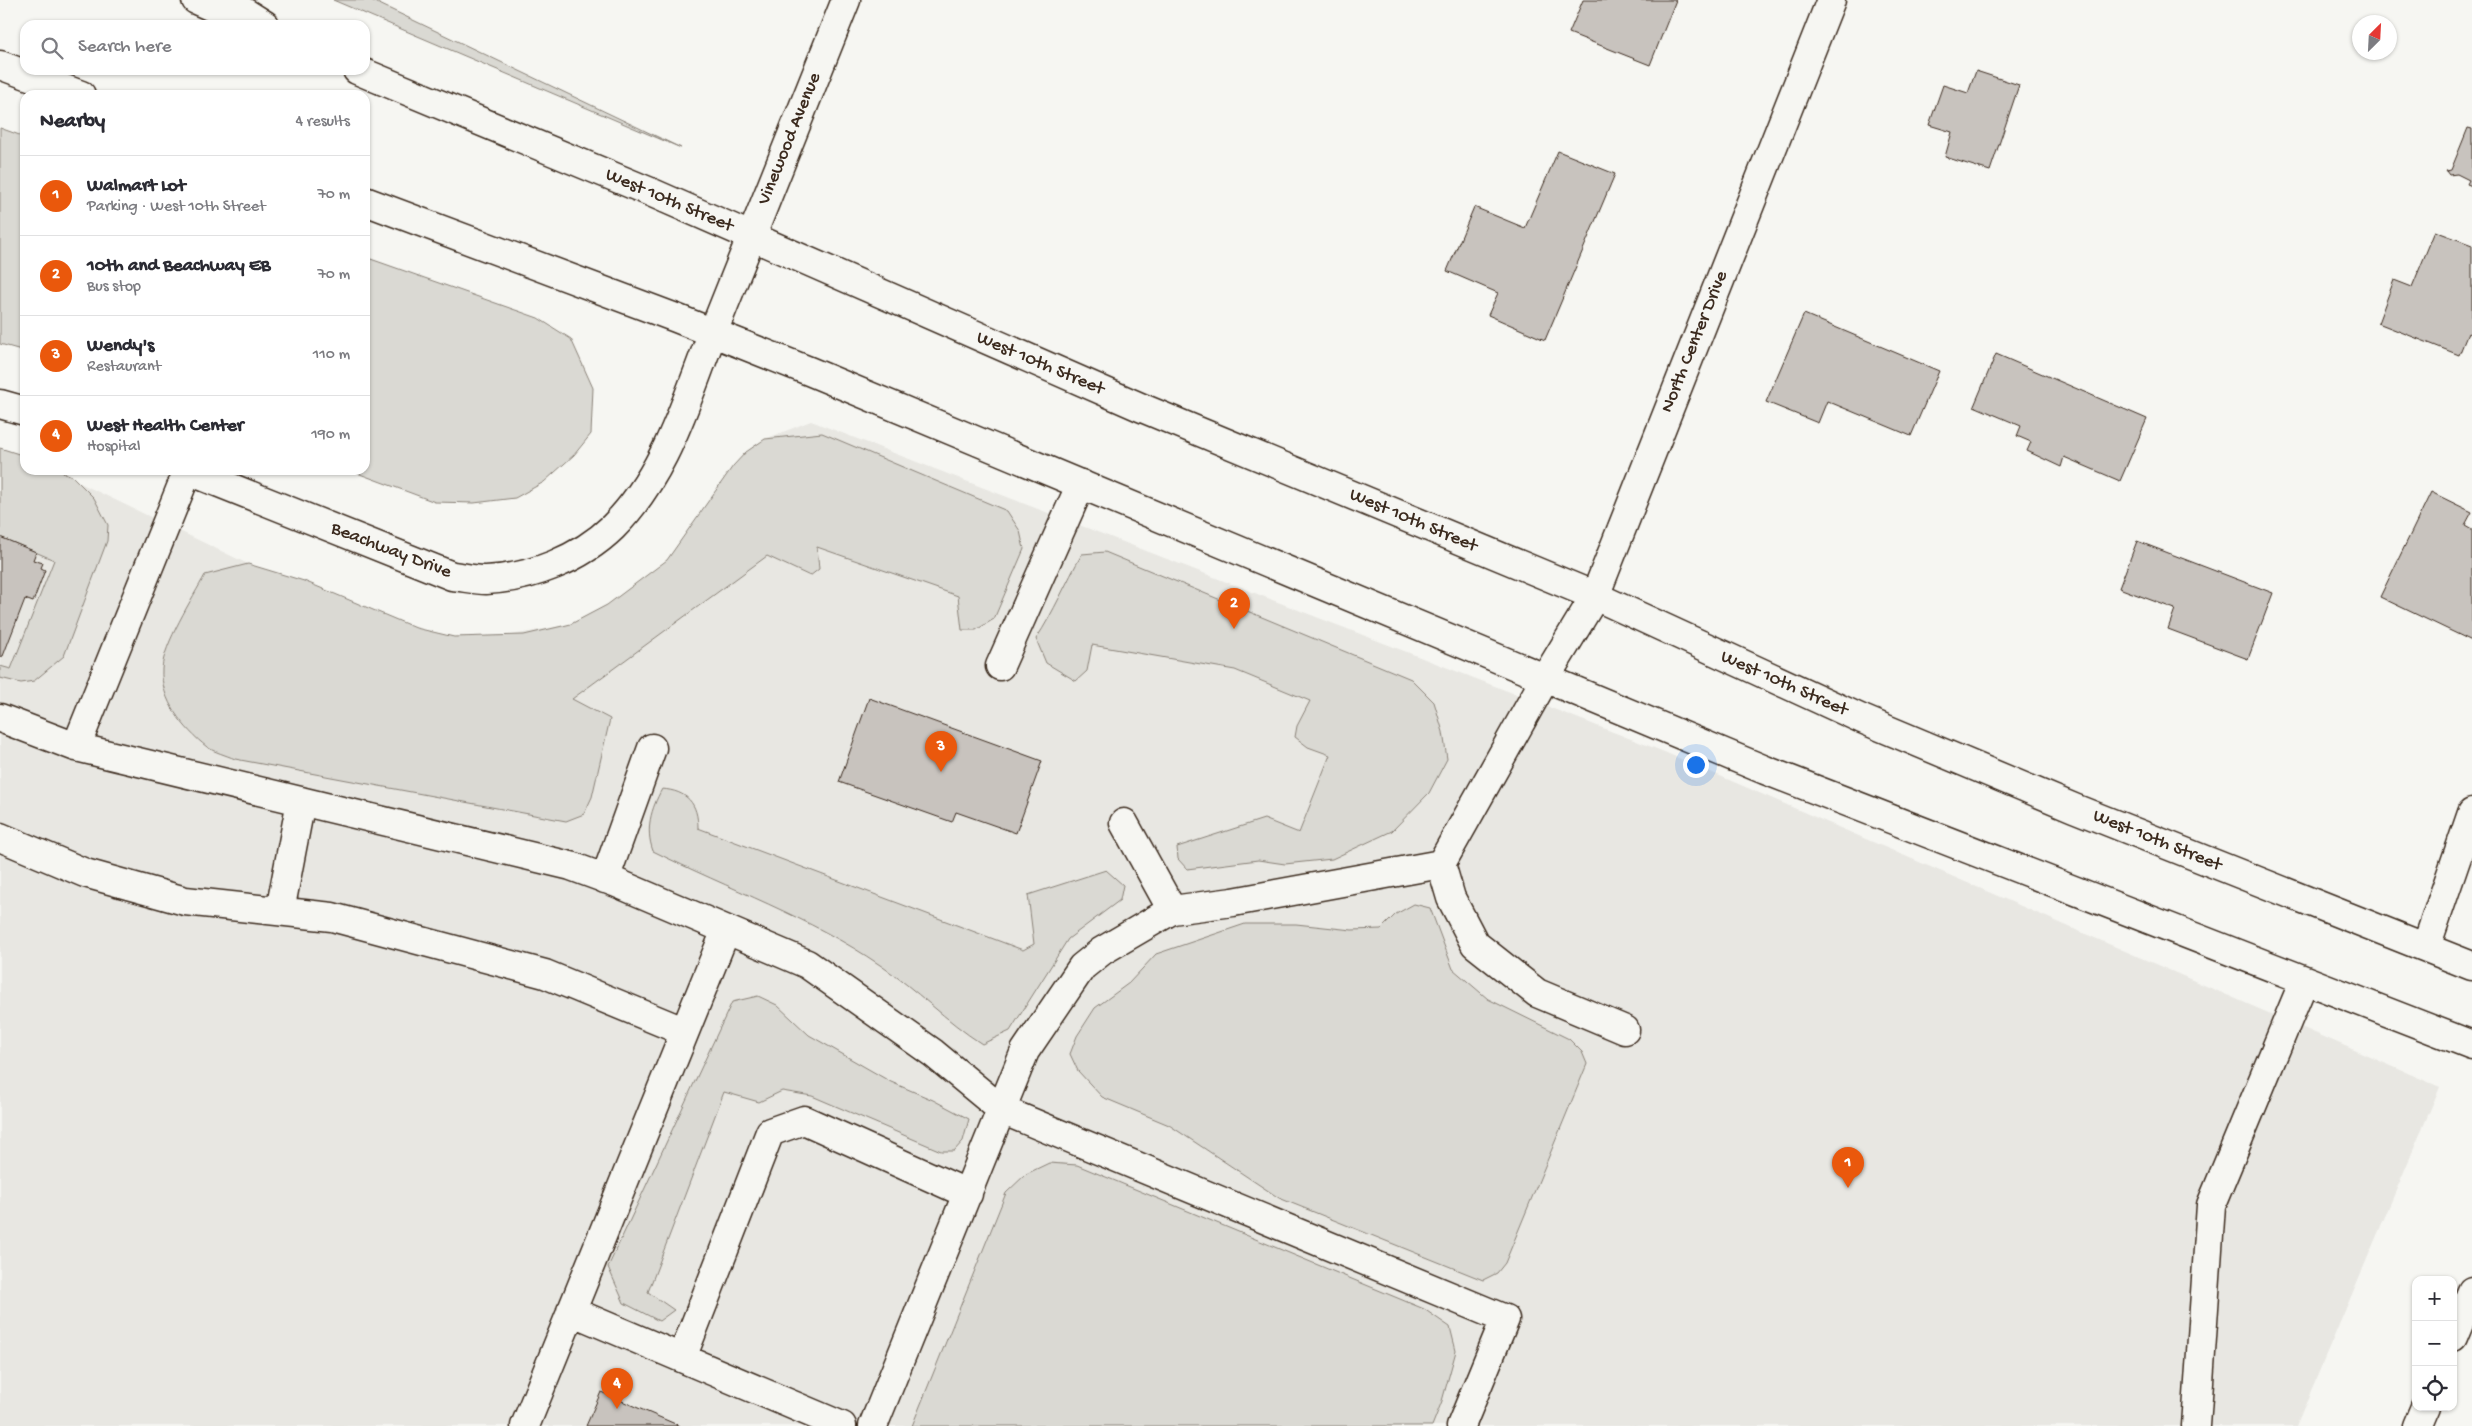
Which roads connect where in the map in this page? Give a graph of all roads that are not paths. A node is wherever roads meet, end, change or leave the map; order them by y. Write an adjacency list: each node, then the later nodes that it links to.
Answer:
1 (196, 0): 5 (main road)
2 (225, 0): 6 (main road)
3 (846, 0): 13 (main road, Vinewood Avenue)
4 (1831, 0): 21 (main road, North Center Drive)
5 (241, 20)
6 (257, 20)
7 (0, 65): 8 (main road)
8 (20, 72)
9 (27, 75): 11 (main road)
10 (369, 75): 13 (main road, West 10th Street)
11 (68, 90)
12 (370, 203): 15 (main road)
13 (751, 237): 14 (main road, Vinewood Avenue); 21 (main road, West 10th Street)
14 (736, 278): 15 (main road, Beachway Drive)
15 (713, 333): 19 (main road, Beachway Drive); 20 (main road)
16 (0, 404): 17 (main road)
17 (20, 409)
18 (186, 475): 25 (main road)
19 (200, 475)
20 (1081, 484): 22 (main road); 23 (main road)
21 (1595, 596): 23 (main road, North Center Drive); 36 (main road, West 10th Street)
22 (1000, 666)
23 (1546, 677): 31 (main road, North Center Drive); 38 (main road)
24 (0, 718): 25 (main road)
25 (76, 747): 27 (main road)
26 (652, 748): 32 (main road)
27 (301, 801): 32 (main road); 34 (main road)
28 (2472, 813): 36 (main road)
29 (1124, 824): 33 (main road)
30 (0, 837): 34 (main road)
31 (1441, 864): 33 (main road); 39 (main road)
32 (605, 879): 35 (main road)
33 (1172, 910): 42 (main road)
34 (280, 912): 40 (main road)
35 (726, 930): 40 (main road); 42 (main road)
36 (2426, 947): 37 (main road, West 10th Street)
37 (2472, 966)
38 (2304, 981): 41 (main road); 53 (main road)
39 (1625, 1030)
40 (684, 1031): 45 (main road)
41 (2472, 1045)
42 (1002, 1110): 43 (main road); 52 (main road)
43 (968, 1194): 47 (main road); 51 (main road)
44 (2472, 1291): 46 (main road)
45 (572, 1311): 47 (main road); 49 (main road)
46 (2457, 1327)
47 (682, 1358): 50 (main road)
48 (2423, 1411): 54 (main road)
49 (525, 1426)
50 (842, 1426)
51 (873, 1426)
52 (1461, 1426)
53 (2196, 1426)
54 (2417, 1426)

